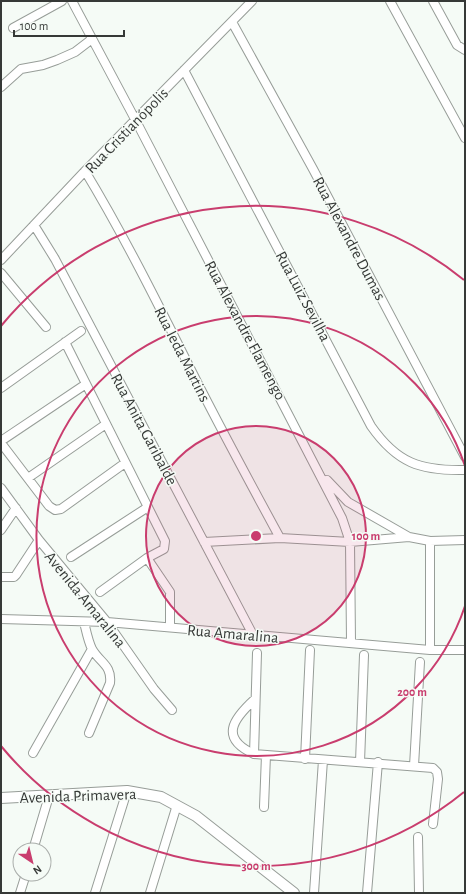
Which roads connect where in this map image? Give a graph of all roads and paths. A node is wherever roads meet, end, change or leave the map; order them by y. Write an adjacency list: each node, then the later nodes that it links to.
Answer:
1 (62, 1): 7 (street)
2 (72, 1): 8 (street, Rua Alexandre Flamengo)
3 (252, 1): 6 (street, Rua Cristianópolis)
4 (390, 1): 13 (street)
5 (433, 1): 9 (street)
6 (232, 22): 10 (street, Rua Cristianópolis); 25 (street, Rua Alexandre Dumas)
7 (13, 28)
8 (92, 39): 11 (street); 12 (street, Rua Alexandre Flamengo)
9 (465, 50)
10 (184, 70): 12 (street, Rua Cristianópolis); 28 (street, Rua Luiz Sevilha)
11 (1, 87)
12 (136, 121): 14 (street, Rua Cristianópolis); 27 (street, Rua Alexandre Flamengo)
13 (465, 138)
14 (85, 171): 15 (street, Rua Cristianópolis); 35 (street, Rua Ieda Martins)
15 (34, 225): 16 (street, Rua Cristianópolis); 39 (street, Rua Anita Garibalde)
16 (1, 260)
17 (1, 273): 18 (street)
18 (46, 327)
19 (81, 331): 20 (street)
20 (65, 342): 21 (street); 22 (street)
21 (86, 384): 23 (street); 24 (street)
22 (1, 388)
23 (106, 424): 26 (street); 29 (street)
24 (1, 442): 29 (street)
25 (465, 457)
26 (126, 463): 29 (street); 31 (street)
27 (317, 468): 34 (street); 40 (street, Rua Alexandre Flamengo)
28 (465, 470)
29 (28, 478)
30 (1, 488): 32 (street, Avenida Amaralina)
31 (148, 507): 41 (street); 42 (street)
32 (16, 508): 33 (street); 36 (street, Avenida Amaralina)
33 (1, 530)
34 (409, 537): 38 (street); 40 (street)
35 (280, 538): 39 (street); 40 (street)
36 (39, 540): 43 (street); 47 (street, Avenida Amaralina)
37 (465, 540): 38 (street)
38 (430, 541): 53 (street)
39 (204, 542): 49 (street, Rua Anita Garibalde)
40 (350, 542): 50 (street, Rua Alexandre Flamengo)
41 (71, 557)
42 (147, 558): 44 (street); 48 (street)
43 (1, 577)
44 (100, 592)
45 (1, 618): 46 (street, Rua Amaralina)
46 (84, 622): 47 (street, Rua Amaralina); 51 (street)
47 (107, 622): 48 (street, Rua Amaralina); 59 (street, Avenida Amaralina)
48 (170, 627): 49 (street, Rua Amaralina)
49 (253, 635): 50 (street, Rua Amaralina)
50 (351, 642): 53 (street, Rua Amaralina)
51 (92, 649): 60 (street); 61 (street)
52 (310, 650): 64 (street)
53 (430, 650): 54 (street, Rua Amaralina)
54 (465, 650)
55 (257, 653): 58 (street)
56 (364, 655): 66 (street)
57 (420, 662): 68 (street)
58 (255, 699): 62 (street); 62 (street)
59 (172, 710)
60 (90, 733)
61 (32, 753)
62 (254, 754): 63 (street)
63 (266, 754): 64 (street); 73 (street)
64 (305, 759): 65 (street)
65 (323, 760): 66 (street); 82 (street)
66 (360, 762): 67 (street)
67 (378, 762): 68 (street); 83 (street)
68 (414, 766): 74 (street)
69 (126, 791): 70 (street, Avenida Primavera); 72 (street, Avenida Primavera); 80 (street)
70 (49, 796): 71 (street, Avenida Primavera); 76 (street)
71 (1, 798)
72 (178, 805): 78 (street); 81 (street, Avenida Primavera)
73 (264, 807)
74 (433, 824)
75 (418, 837): 84 (street)
76 (35, 842)
77 (23, 882): 79 (street)
78 (152, 892)
79 (20, 893)
80 (95, 893)
81 (294, 893)
82 (314, 893)
83 (367, 893)
84 (419, 893)

